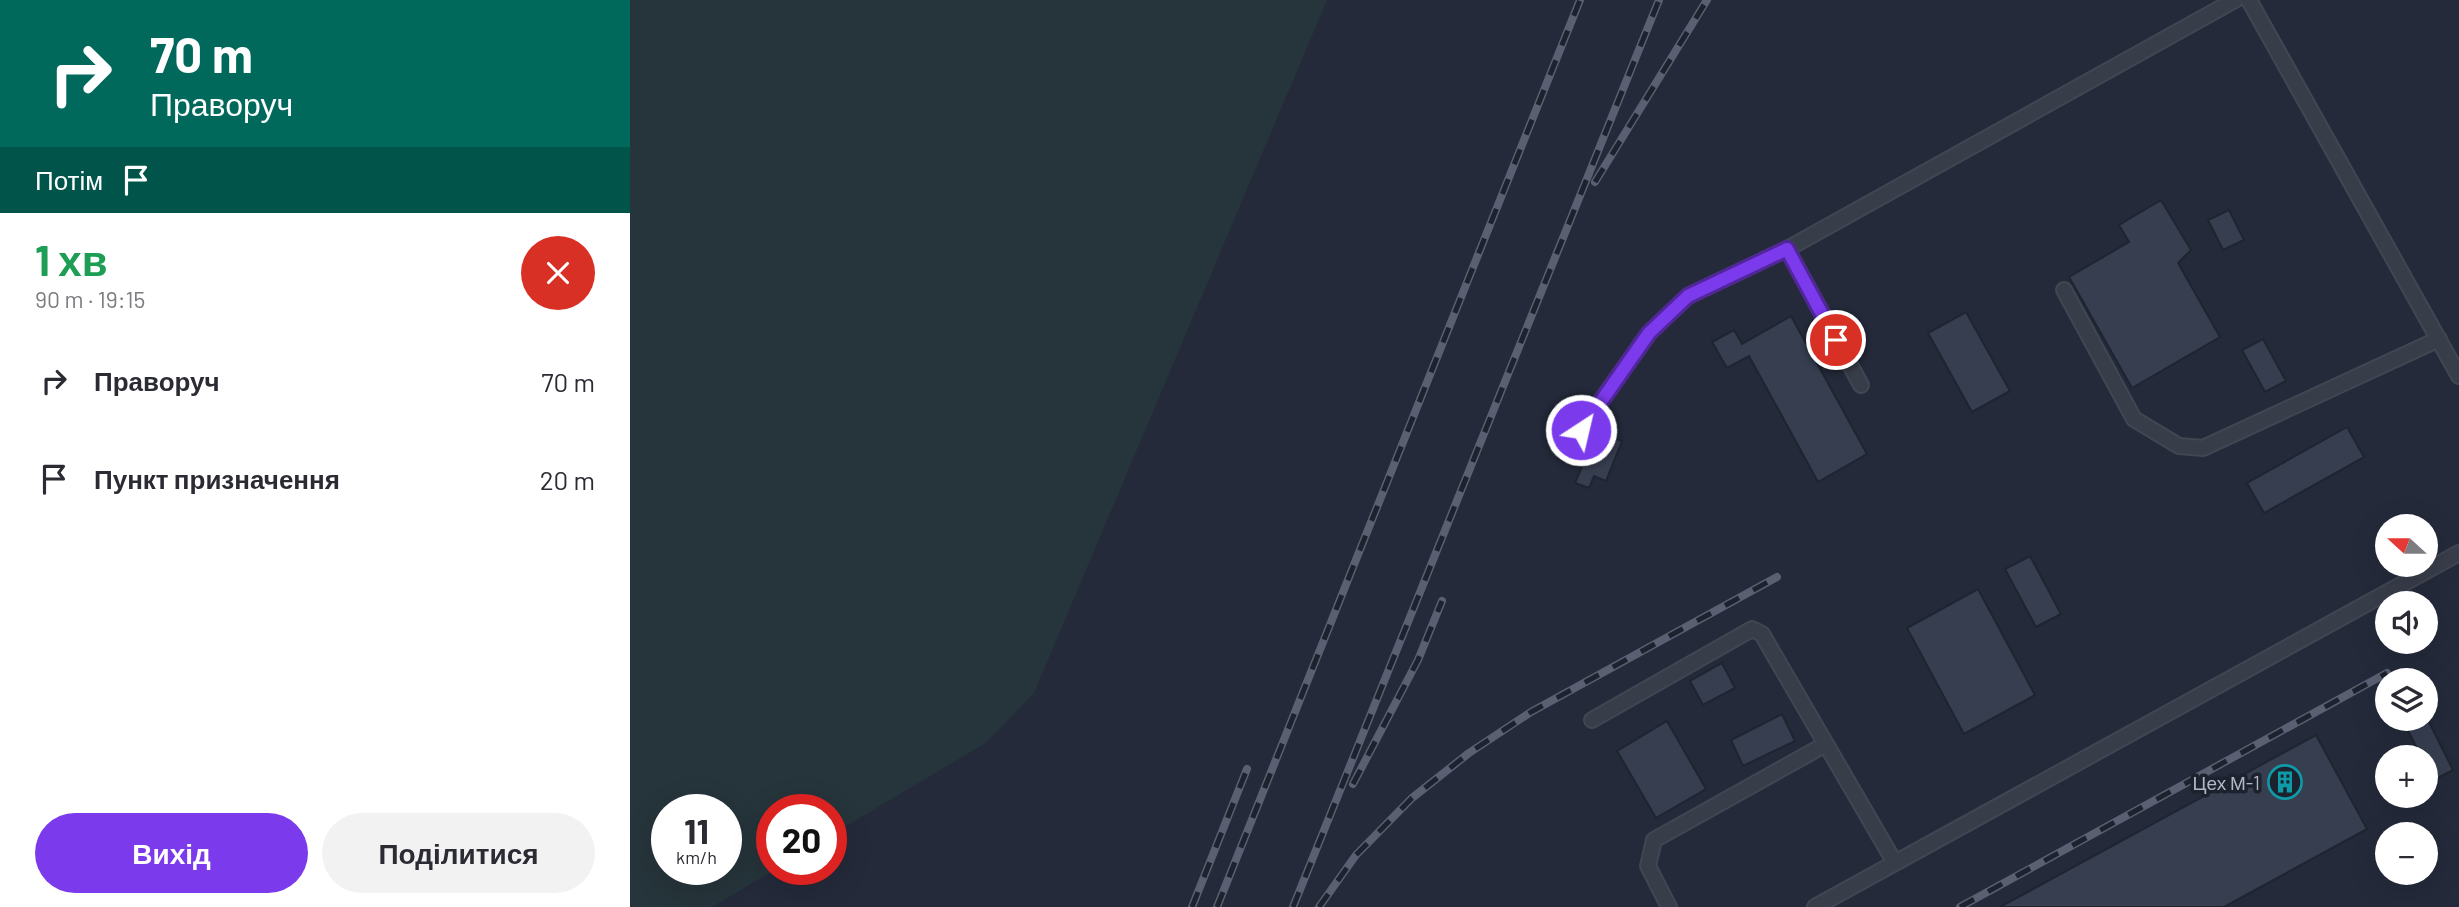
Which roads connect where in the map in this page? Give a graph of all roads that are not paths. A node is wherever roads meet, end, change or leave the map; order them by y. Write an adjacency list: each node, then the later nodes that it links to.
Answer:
1 (2235, 0): 3 (lane)
2 (2249, 0): 5 (lane)
3 (1787, 249): 7 (lane); 8 (lane)
4 (2064, 290): 5 (lane)
5 (2439, 339): 6 (lane)
6 (2459, 376)
7 (1861, 385)
8 (1567, 449)
9 (2459, 553): 12 (lane)
10 (1592, 720): 11 (lane)
11 (1826, 744): 12 (lane); 13 (lane)
12 (1895, 863): 14 (lane)
13 (1670, 907)
14 (1815, 907)

